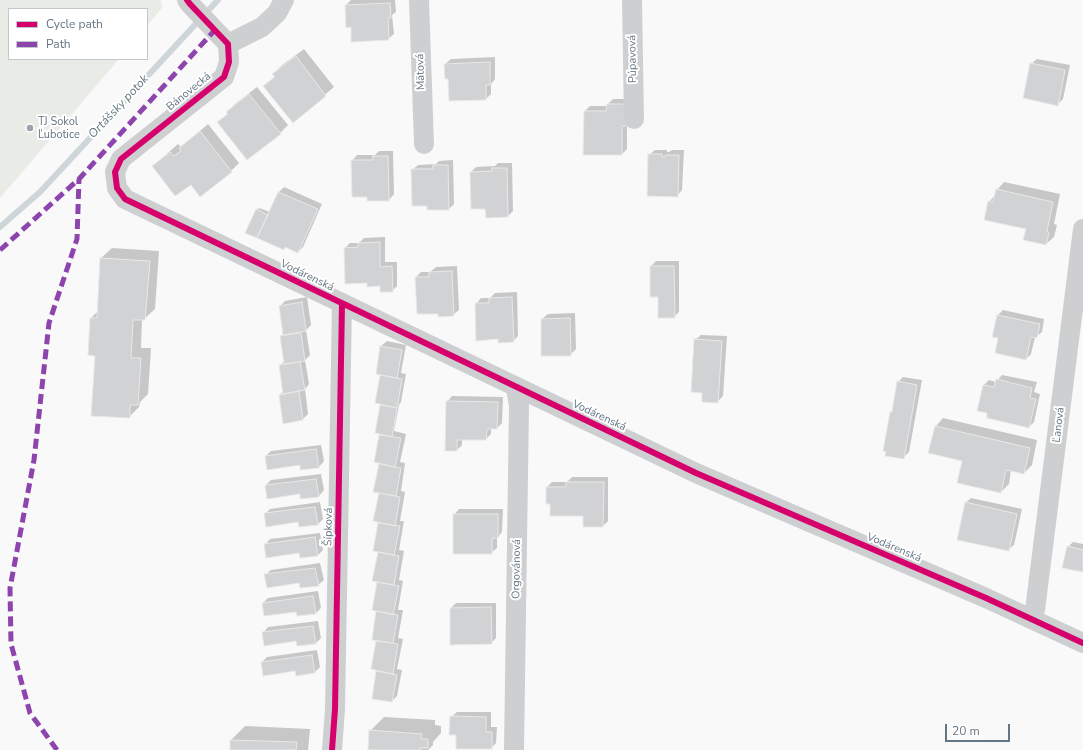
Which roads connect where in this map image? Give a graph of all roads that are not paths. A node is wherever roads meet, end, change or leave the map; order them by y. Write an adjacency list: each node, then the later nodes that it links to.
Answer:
1 (284, 0): 5 (street)
2 (419, 0): 7 (street, Mätová)
3 (632, 0): 6 (street, Púpavová)
4 (188, 2): 5 (street)
5 (221, 37): 8 (street, Bánovecká)
6 (634, 118)
7 (424, 144)
8 (117, 188): 10 (street, Vodárenská)
9 (1083, 229): 12 (street, Ľanová)
10 (342, 304): 11 (street, Vodárenská); 14 (street, Šípková)
11 (516, 388): 12 (street, Vodárenská); 15 (street, Orgovánová)
12 (1027, 618): 13 (street, Vodárenská)
13 (1083, 643)
14 (332, 750)
15 (514, 750)

